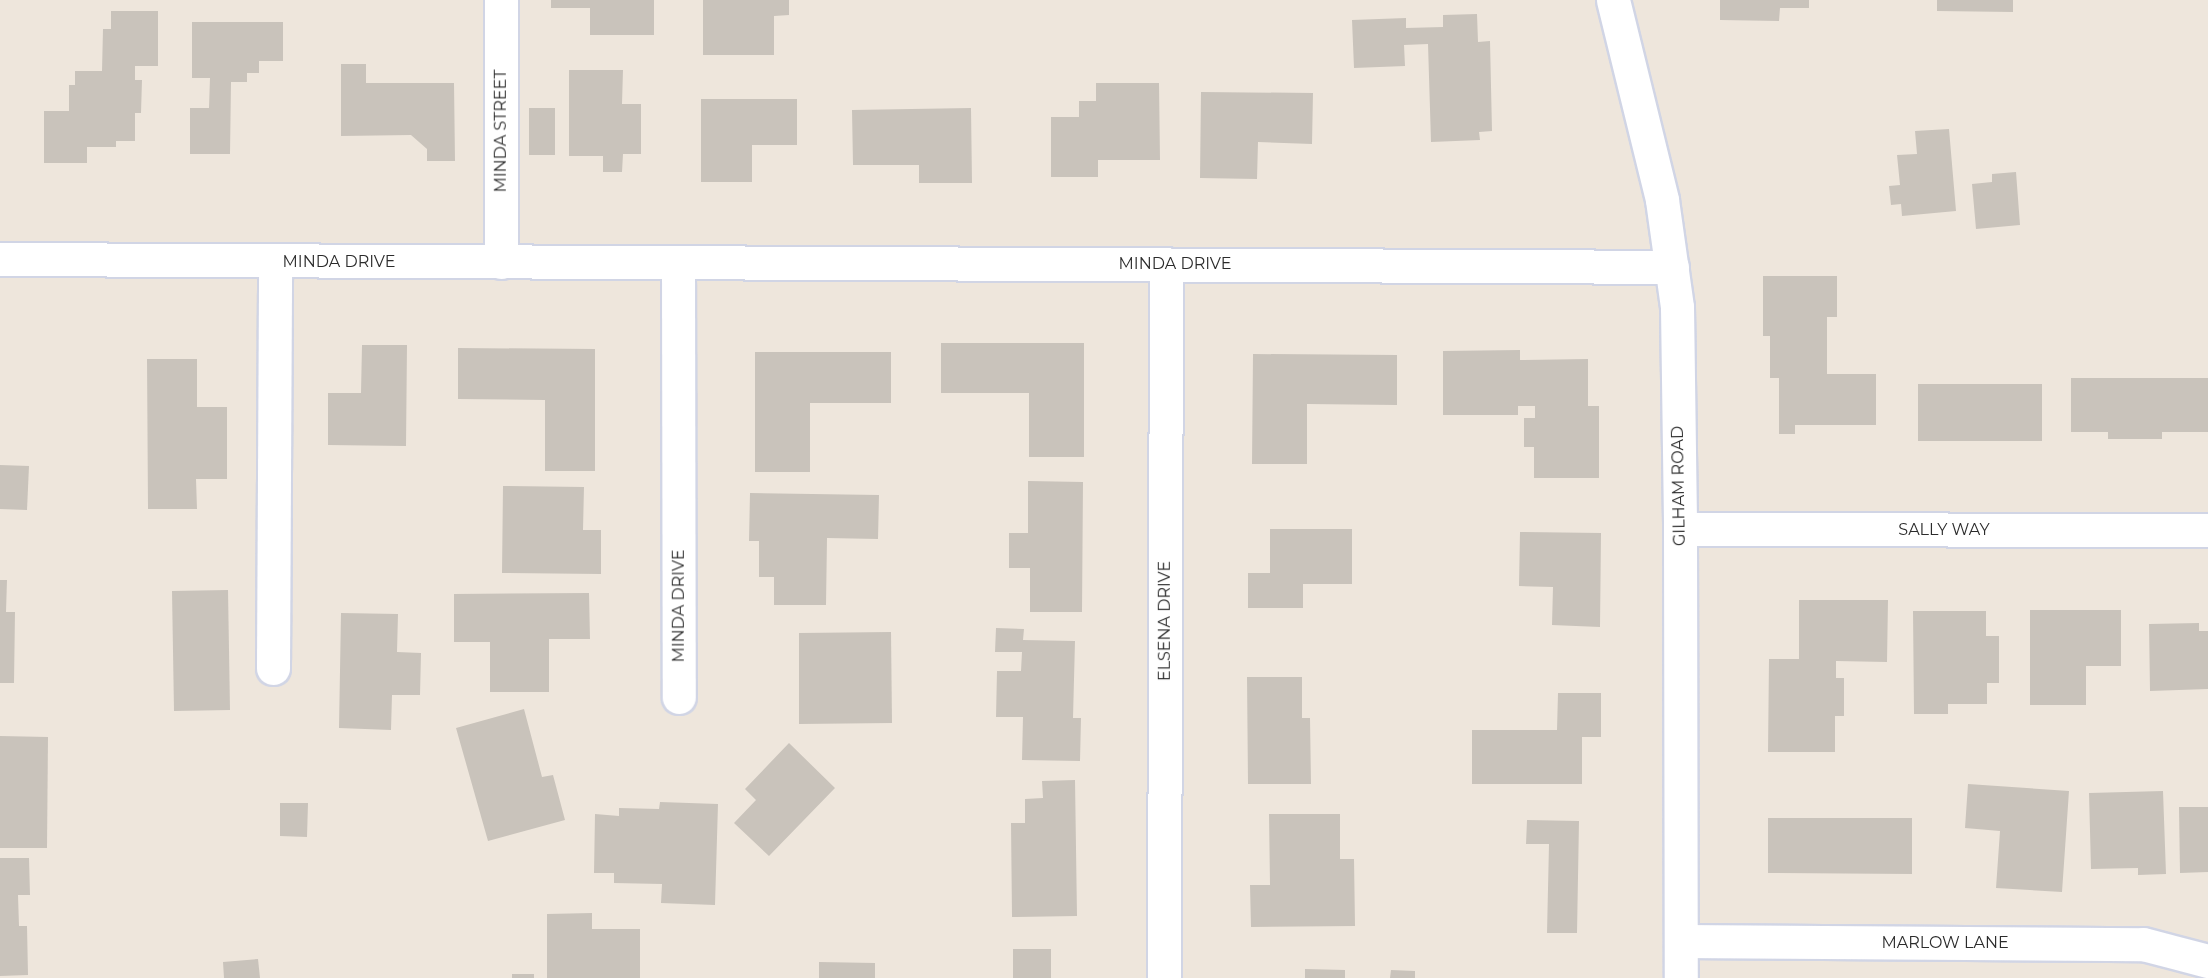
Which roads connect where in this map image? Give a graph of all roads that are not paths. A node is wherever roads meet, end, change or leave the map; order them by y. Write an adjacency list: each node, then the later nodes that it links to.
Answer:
1 (501, 0): 5 (street, MINDA STREET)
2 (1613, 0): 8 (street, GILHAM ROAD)
3 (0, 259): 4 (street, MINDA DRIVE)
4 (275, 262): 5 (street, MINDA DRIVE); 11 (street)
5 (501, 262): 6 (street, MINDA DRIVE)
6 (678, 263): 7 (street, MINDA DRIVE); 12 (street, MINDA DRIVE)
7 (1166, 264): 8 (street, MINDA DRIVE); 15 (street, ELSENA DRIVE)
8 (1672, 267): 9 (street, GILHAM ROAD)
9 (1680, 529): 10 (street, SALLY WAY); 13 (street, GILHAM ROAD)
10 (2208, 530)
11 (273, 668)
12 (680, 697)
13 (1681, 941): 14 (street, MARLOW LANE); 16 (street, GILHAM ROAD)
14 (2208, 961)
15 (1164, 978)
16 (1681, 978)

